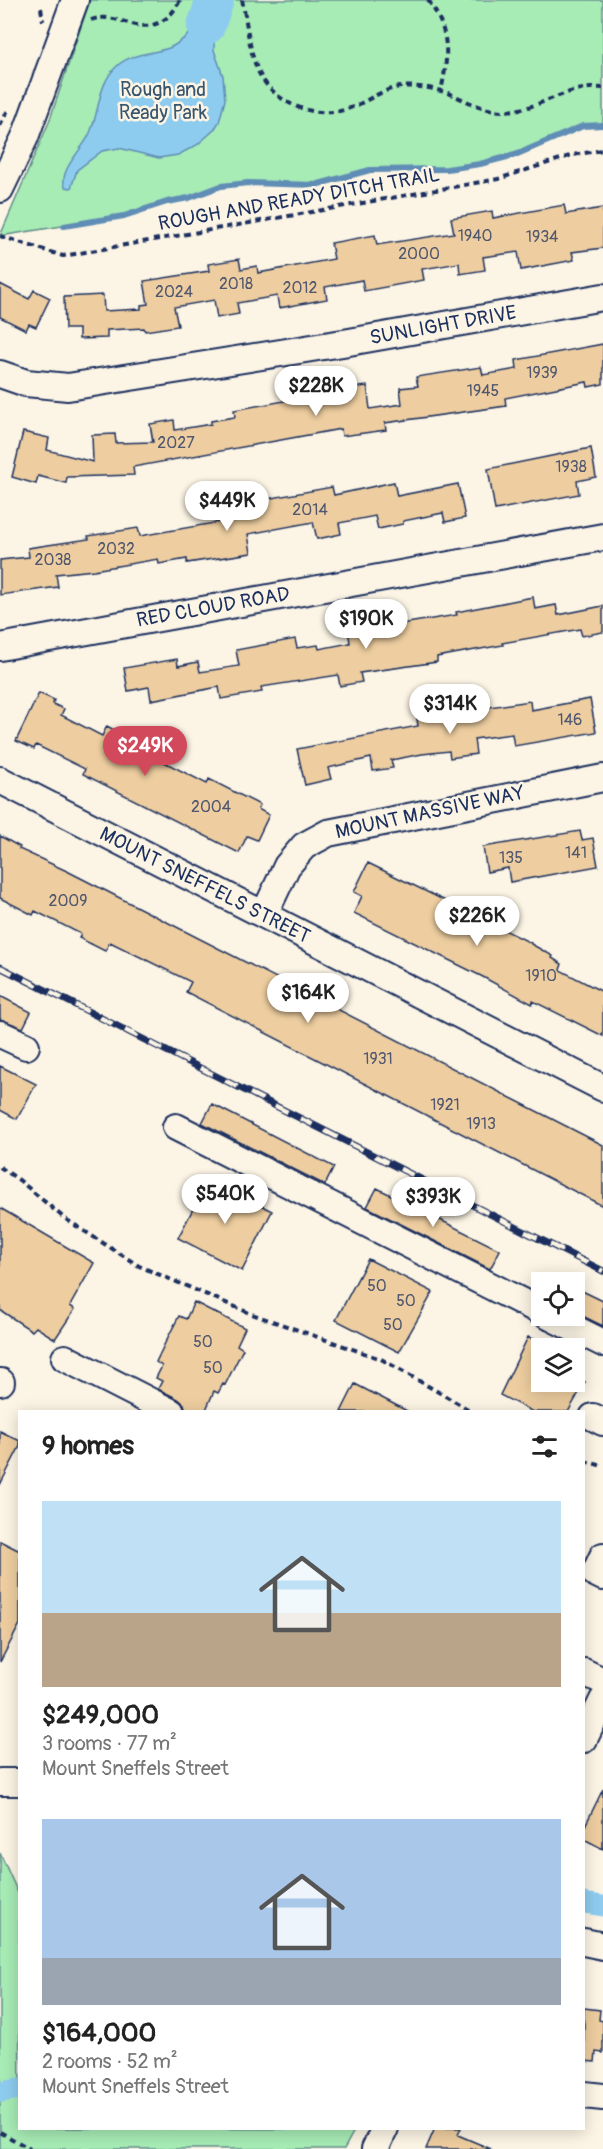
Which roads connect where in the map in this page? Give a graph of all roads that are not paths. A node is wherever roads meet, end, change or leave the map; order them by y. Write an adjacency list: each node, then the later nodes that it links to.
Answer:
1 (75, 0): 2 (street)
2 (0, 189)
3 (603, 297): 4 (street, SUNLIGHT DRIVE)
4 (0, 374)
5 (603, 537): 6 (street, RED CLOUD ROAD)
6 (0, 647)
7 (603, 778): 9 (street, MOUNT MASSIVE WAY)
8 (0, 780): 9 (street, MOUNT SNEFFELS STREET)
9 (264, 915): 12 (street, MOUNT SNEFFELS STREET)
10 (0, 1034): 11 (street)
11 (26, 1047)
12 (603, 1088)
13 (176, 1127): 14 (street)
14 (531, 1306)
15 (569, 1326): 16 (street)
16 (603, 1343)
17 (65, 1358): 18 (street)
18 (167, 1410)
19 (585, 1672): 20 (street)
20 (603, 1681)
21 (601, 1708): 22 (street)
22 (585, 1737)
23 (0, 1782): 24 (street)
24 (18, 1782)
25 (585, 1942): 26 (street)
26 (603, 1946)
27 (585, 2095): 28 (street)
28 (603, 2097)
29 (384, 2130): 30 (street)
30 (375, 2149)

